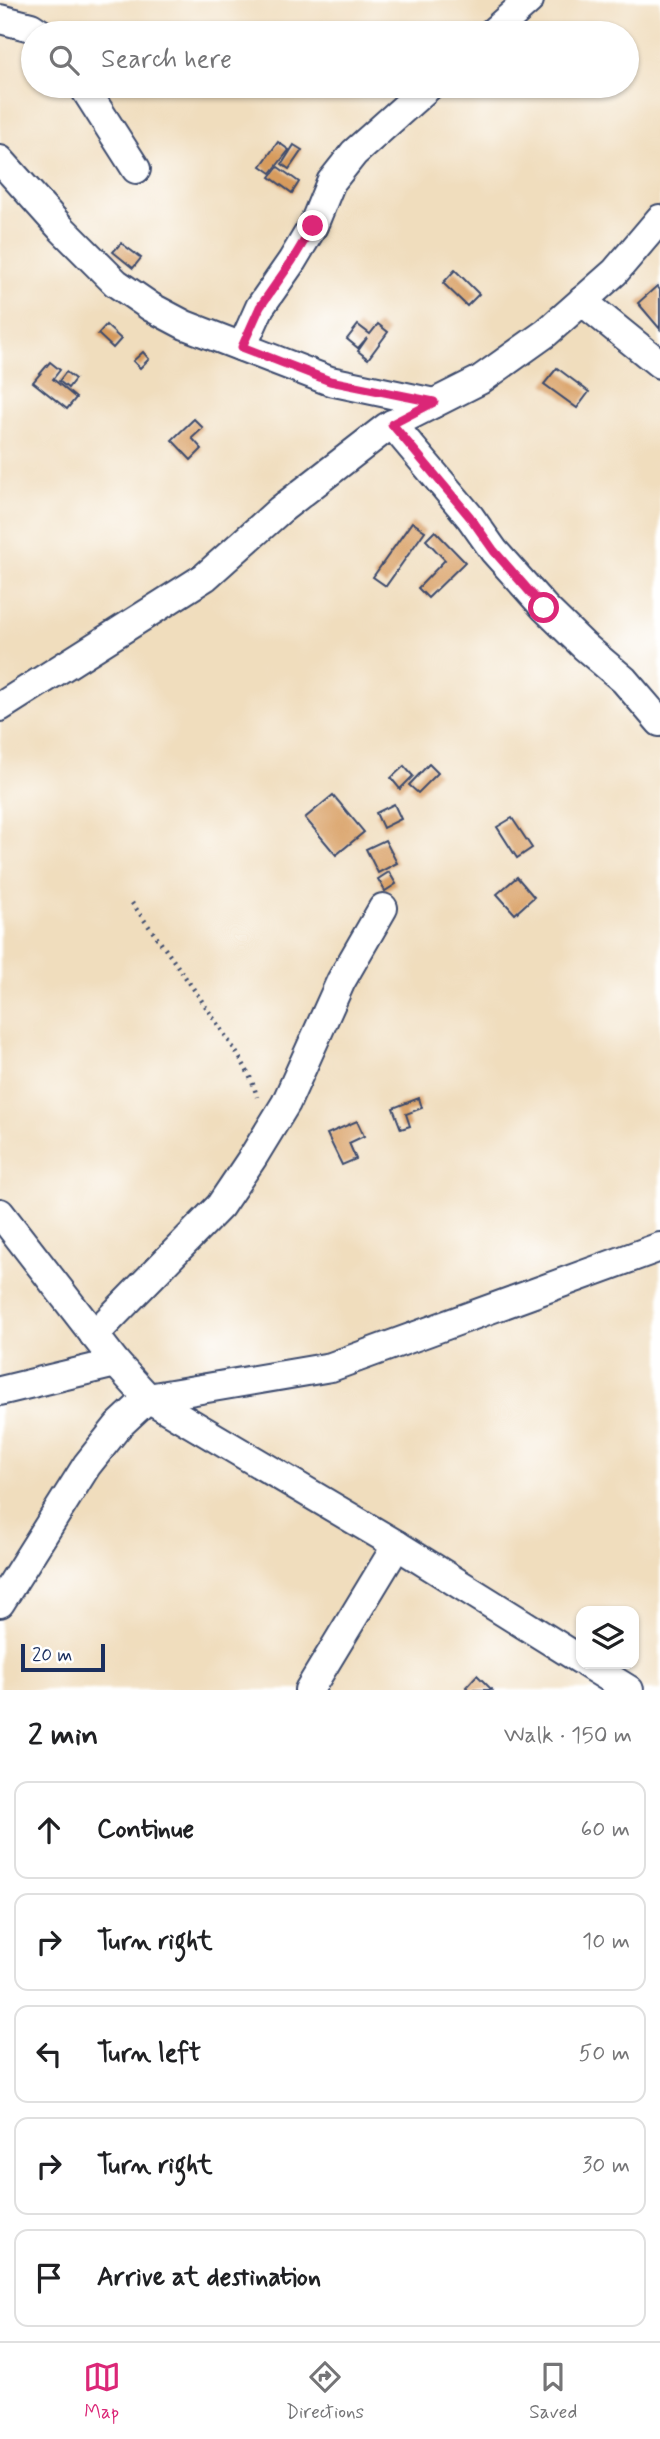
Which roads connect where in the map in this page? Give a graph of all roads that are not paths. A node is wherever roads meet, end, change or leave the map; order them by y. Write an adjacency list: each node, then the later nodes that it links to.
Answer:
1 (11, 0): 3 (street)
2 (529, 0): 5 (street)
3 (0, 5)
4 (0, 19): 6 (street)
5 (505, 21)
6 (21, 25)
7 (91, 98): 10 (street)
8 (416, 98): 13 (street)
9 (0, 160): 13 (street)
10 (136, 169)
11 (660, 219): 12 (street)
12 (582, 301): 14 (street); 15 (street)
13 (242, 347): 15 (street)
14 (660, 364)
15 (434, 402): 16 (street)
16 (392, 424): 17 (street); 18 (street)
17 (0, 708)
18 (660, 722)
19 (383, 908): 22 (street)
20 (0, 1213): 22 (street)
21 (660, 1247): 25 (street)
22 (93, 1335): 23 (street)
23 (116, 1363): 24 (street); 25 (street)
24 (0, 1391)
25 (148, 1398): 26 (street); 27 (street)
26 (397, 1545): 28 (street); 30 (street)
27 (0, 1603)
28 (576, 1657)
29 (595, 1669): 31 (street)
30 (309, 1690)
31 (629, 1690)

